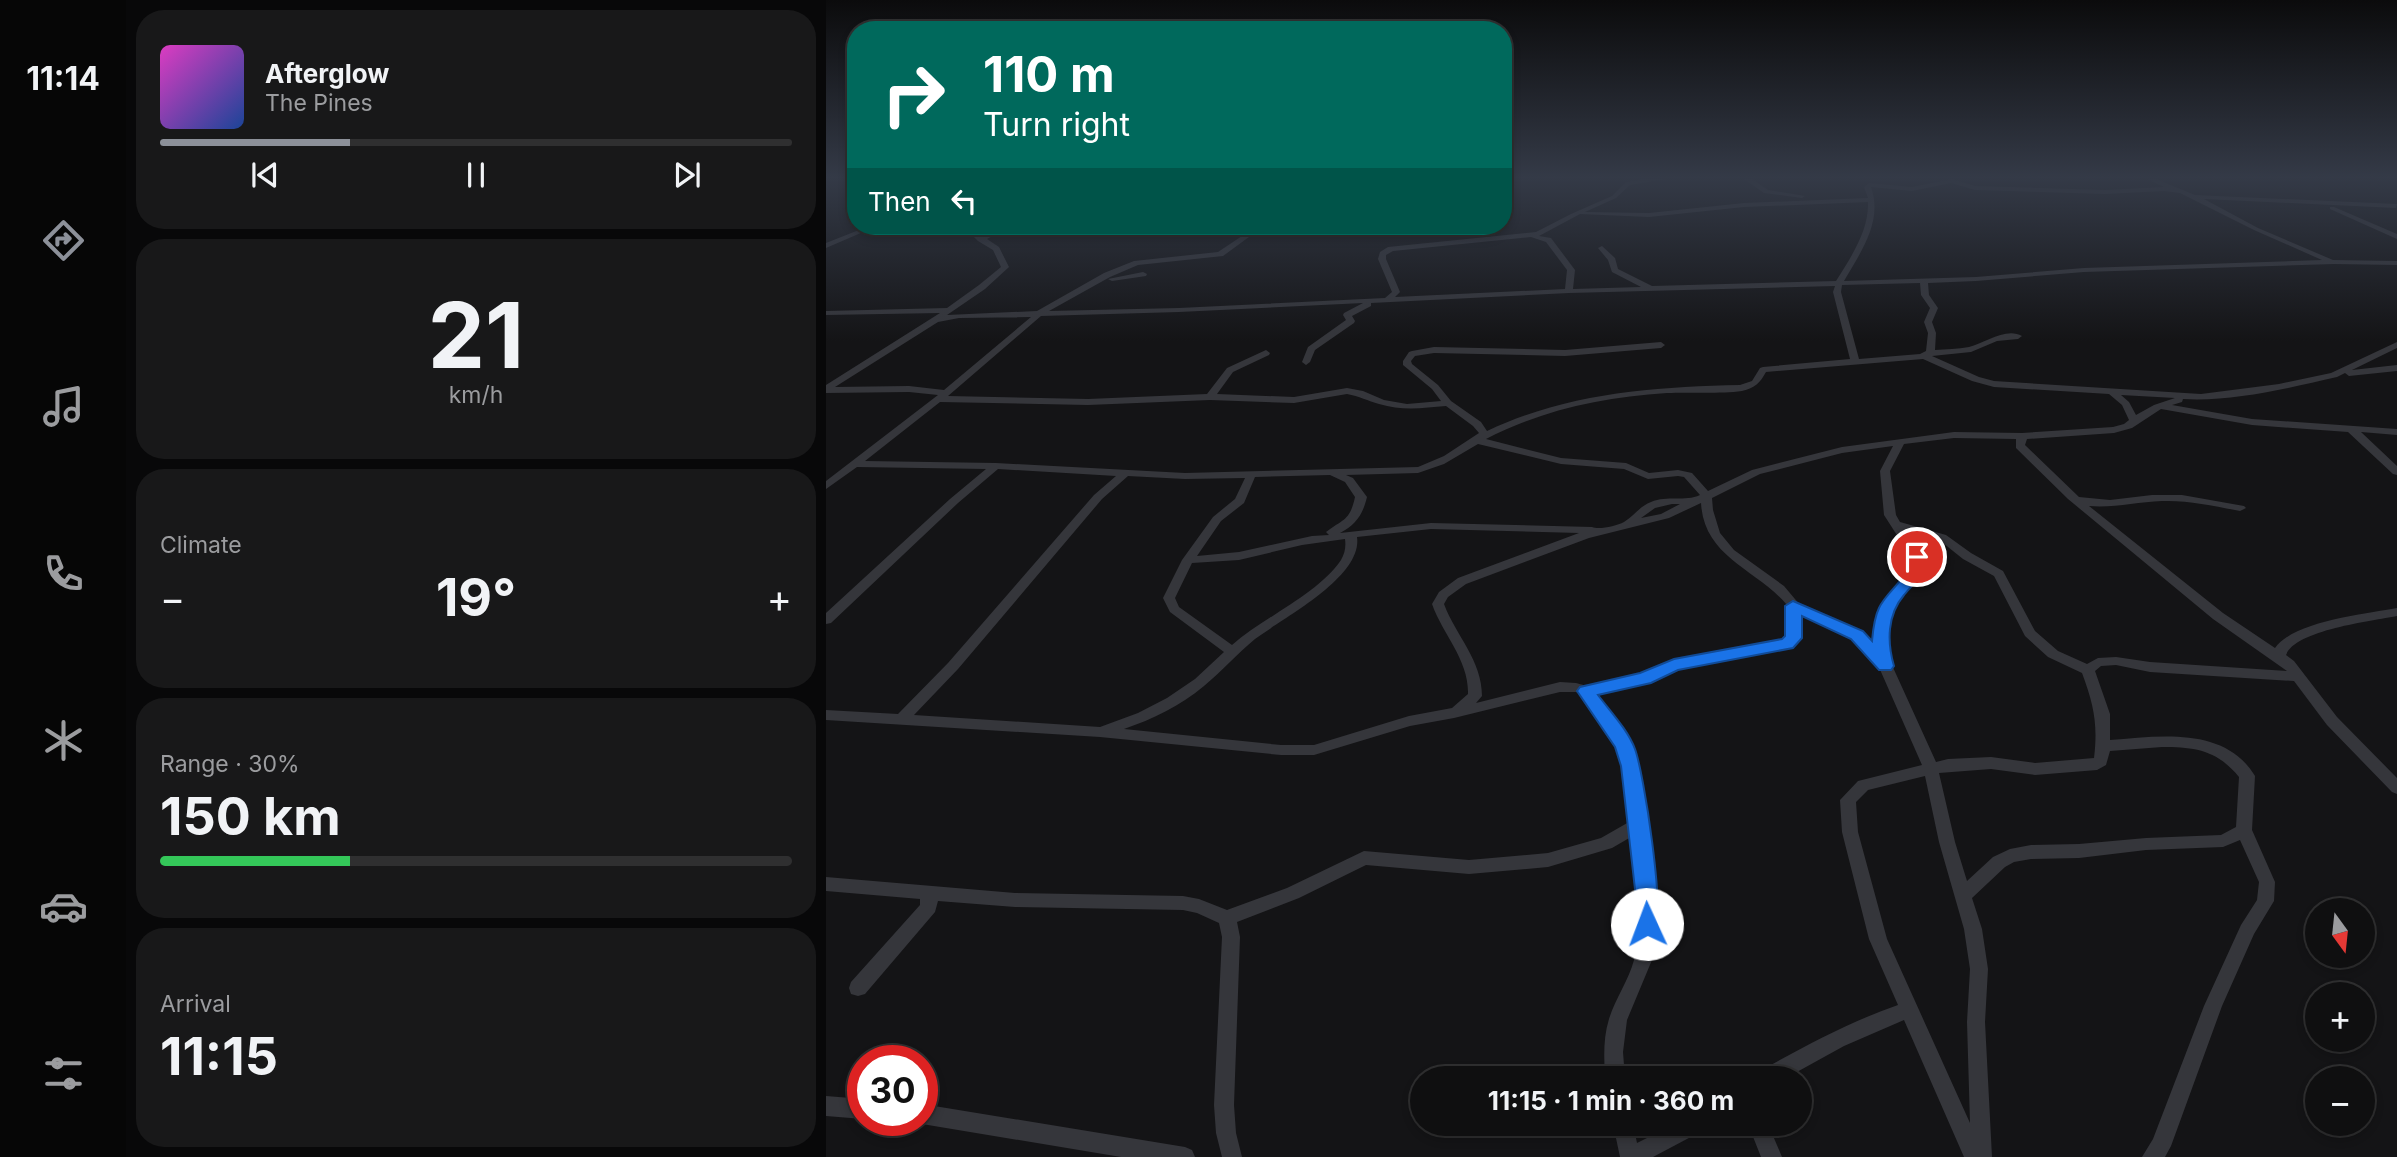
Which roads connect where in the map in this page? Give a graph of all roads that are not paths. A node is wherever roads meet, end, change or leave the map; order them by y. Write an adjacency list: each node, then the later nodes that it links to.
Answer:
1 (1536, 233): 9 (street)
2 (1865, 233): 19 (street)
3 (2265, 233): 14 (street)
4 (847, 234): 10 (street)
5 (851, 235): 12 (street)
6 (976, 235): 11 (street)
7 (989, 235): 11 (street)
8 (1248, 235): 18 (street)
9 (1526, 236): 21 (street); 22 (street)
10 (826, 239)
11 (981, 239): 24 (street)
12 (826, 246)
13 (1602, 248): 20 (street)
14 (2334, 262): 15 (street); 17 (street)
15 (2397, 263)
16 (1143, 274): 18 (street)
17 (1924, 280): 19 (street); 28 (street)
18 (1093, 283): 26 (street)
19 (1838, 287): 20 (street); 36 (street)
20 (1654, 290): 21 (street)
21 (1569, 291): 22 (street)
22 (1386, 301): 23 (street)
23 (1371, 302): 26 (street); 37 (street)
24 (949, 310): 25 (street); 27 (street)
25 (826, 313)
26 (1040, 313): 27 (street); 42 (street)
27 (934, 320): 40 (street)
28 (1931, 330): 32 (street); 34 (street)
29 (2018, 336): 32 (street)
30 (1661, 345): 45 (street)
31 (2397, 345): 39 (street)
32 (1953, 350): 34 (street)
33 (1266, 353): 43 (street)
34 (1930, 353): 35 (street)
35 (1910, 356): 36 (street); 41 (street)
36 (1855, 360): 50 (street)
37 (1306, 362)
38 (2397, 368): 39 (street)
39 (2334, 375): 44 (street)
40 (826, 390): 42 (street)
41 (2114, 393): 44 (street); 46 (street); 47 (street)
42 (942, 396): 43 (street); 53 (street)
43 (1210, 397): 45 (street)
44 (2190, 397): 46 (street)
45 (1448, 404): 50 (street)
46 (2159, 406): 47 (street); 48 (street)
47 (2133, 419): 51 (street)
48 (2350, 428): 49 (street); 55 (street)
49 (2397, 432)
50 (1477, 440): 56 (street); 60 (street)
51 (2021, 441): 52 (street); 61 (street)
52 (1900, 442): 62 (street); 64 (street)
53 (855, 464): 54 (street); 59 (street)
54 (996, 466): 57 (street); 72 (street)
55 (2397, 472)
56 (1331, 473): 58 (street); 68 (street)
57 (1124, 474): 58 (street); 81 (street)
58 (1251, 475): 69 (street)
59 (826, 486)
60 (1659, 489): 62 (street); 62 (street); 65 (street)
61 (2072, 497): 63 (street); 74 (street)
62 (1700, 498): 65 (street); 70 (street)
63 (2240, 508)
64 (1895, 524): 75 (street); 76 (street)
65 (1626, 526): 66 (street)
66 (1606, 530): 67 (street); 79 (street)
67 (1350, 534): 68 (street); 73 (street)
68 (1304, 541): 69 (street)
69 (1188, 560): 73 (street)
70 (1793, 606): 75 (street); 78 (street)
71 (2397, 612): 74 (street)
72 (826, 620)
73 (1232, 651): 82 (street)
74 (2279, 656): 77 (street)
75 (1885, 666): 84 (street)
76 (2088, 670): 77 (street); 83 (street)
77 (2296, 676): 85 (street)
78 (1586, 691): 79 (street); 86 (street)
79 (1454, 713): 82 (street)
80 (826, 715): 81 (street)
81 (900, 721): 82 (street)
82 (1100, 732)
83 (2103, 747): 84 (street); 87 (street)
84 (1931, 769): 90 (street); 93 (street)
85 (2397, 788)
86 (1638, 825): 91 (street); 94 (street)
87 (2244, 830): 90 (street); 108 (street)
88 (826, 884): 89 (street)
89 (929, 893): 91 (street); 92 (street)
90 (1964, 895): 107 (street)
91 (1227, 918): 103 (street)
92 (858, 988)
93 (1910, 1009): 95 (street); 106 (street)
94 (1614, 1066)
95 (1788, 1066)
96 (826, 1106): 97 (street)
97 (847, 1108)
98 (938, 1117): 102 (street)
99 (1626, 1136): 104 (street)
100 (1672, 1136): 104 (street)
101 (1763, 1136): 105 (street)
102 (1171, 1156)
103 (1232, 1157)
104 (1631, 1157)
105 (1772, 1157)
106 (1975, 1157)
107 (1982, 1157)
108 (2152, 1157)

